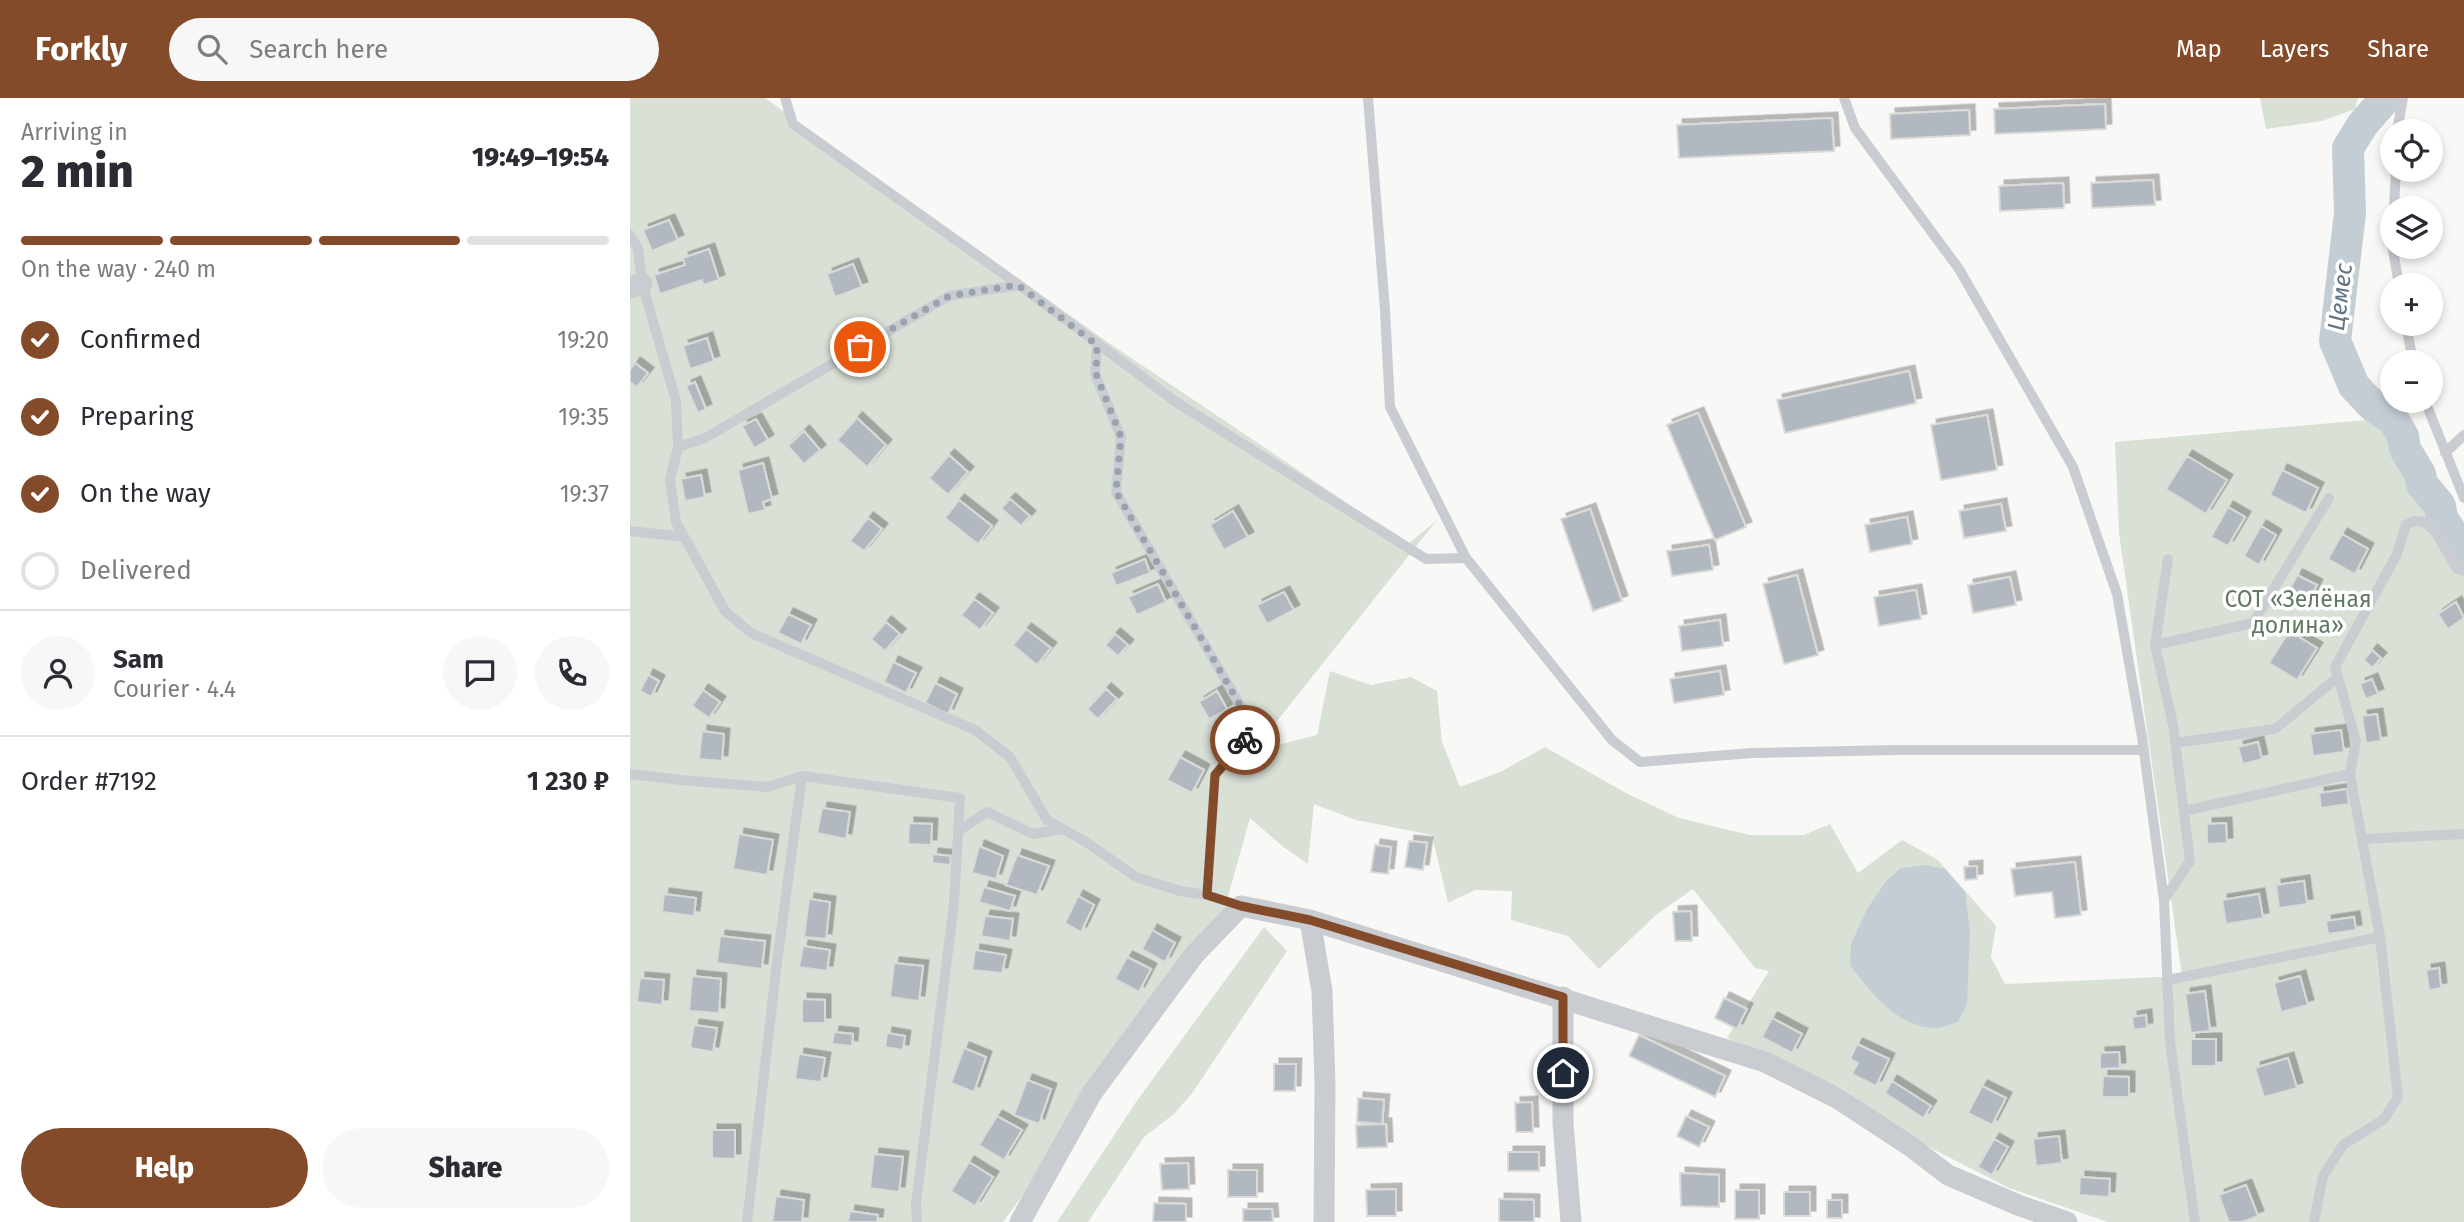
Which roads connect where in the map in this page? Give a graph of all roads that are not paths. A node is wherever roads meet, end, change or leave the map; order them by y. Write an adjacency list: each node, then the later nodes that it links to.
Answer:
1 (785, 98): 7 (lane)
2 (1368, 98): 18 (lane)
3 (1844, 98): 24 (lane)
4 (2403, 98): 5 (lane)
5 (2399, 119)
6 (630, 235): 8 (lane)
7 (1020, 285): 9 (lane); 12 (lane)
8 (636, 286): 12 (lane)
9 (1097, 345): 18 (lane); 33 (lane)
10 (2430, 413): 13 (lane)
11 (2464, 435): 13 (lane)
12 (678, 447): 17 (lane)
13 (2445, 453): 15 (lane)
14 (2329, 498): 21 (lane)
15 (2464, 498)
16 (630, 531): 17 (lane)
17 (684, 537): 29 (lane)
18 (1466, 558): 24 (lane)
19 (2168, 559): 21 (lane)
20 (2464, 572): 22 (lane)
21 (2155, 645): 23 (lane)
22 (2338, 677): 23 (lane); 26 (lane)
23 (2175, 743): 28 (lane)
24 (2144, 750): 34 (lane)
25 (630, 774): 27 (lane)
26 (2350, 774): 28 (lane); 32 (lane)
27 (802, 776): 30 (lane); 41 (lane)
28 (2184, 811): 34 (lane)
29 (1063, 829): 30 (lane); 33 (lane)
30 (958, 831): 42 (lane)
31 (2464, 834): 32 (lane)
32 (2362, 839): 37 (lane)
33 (1207, 895): 35 (lane)
34 (2164, 900): 38 (lane)
35 (1241, 906): 36 (street); 43 (street)
36 (1310, 920): 39 (street); 44 (street)
37 (2380, 937): 38 (lane); 48 (lane)
38 (2168, 980): 47 (lane)
39 (1563, 997): 40 (street); 45 (street)
40 (2016, 1214): 46 (street)
41 (747, 1222)
42 (917, 1222)
43 (1020, 1222)
44 (1324, 1222)
45 (1571, 1222)
46 (2067, 1222)
47 (2195, 1222)
48 (2314, 1222)

